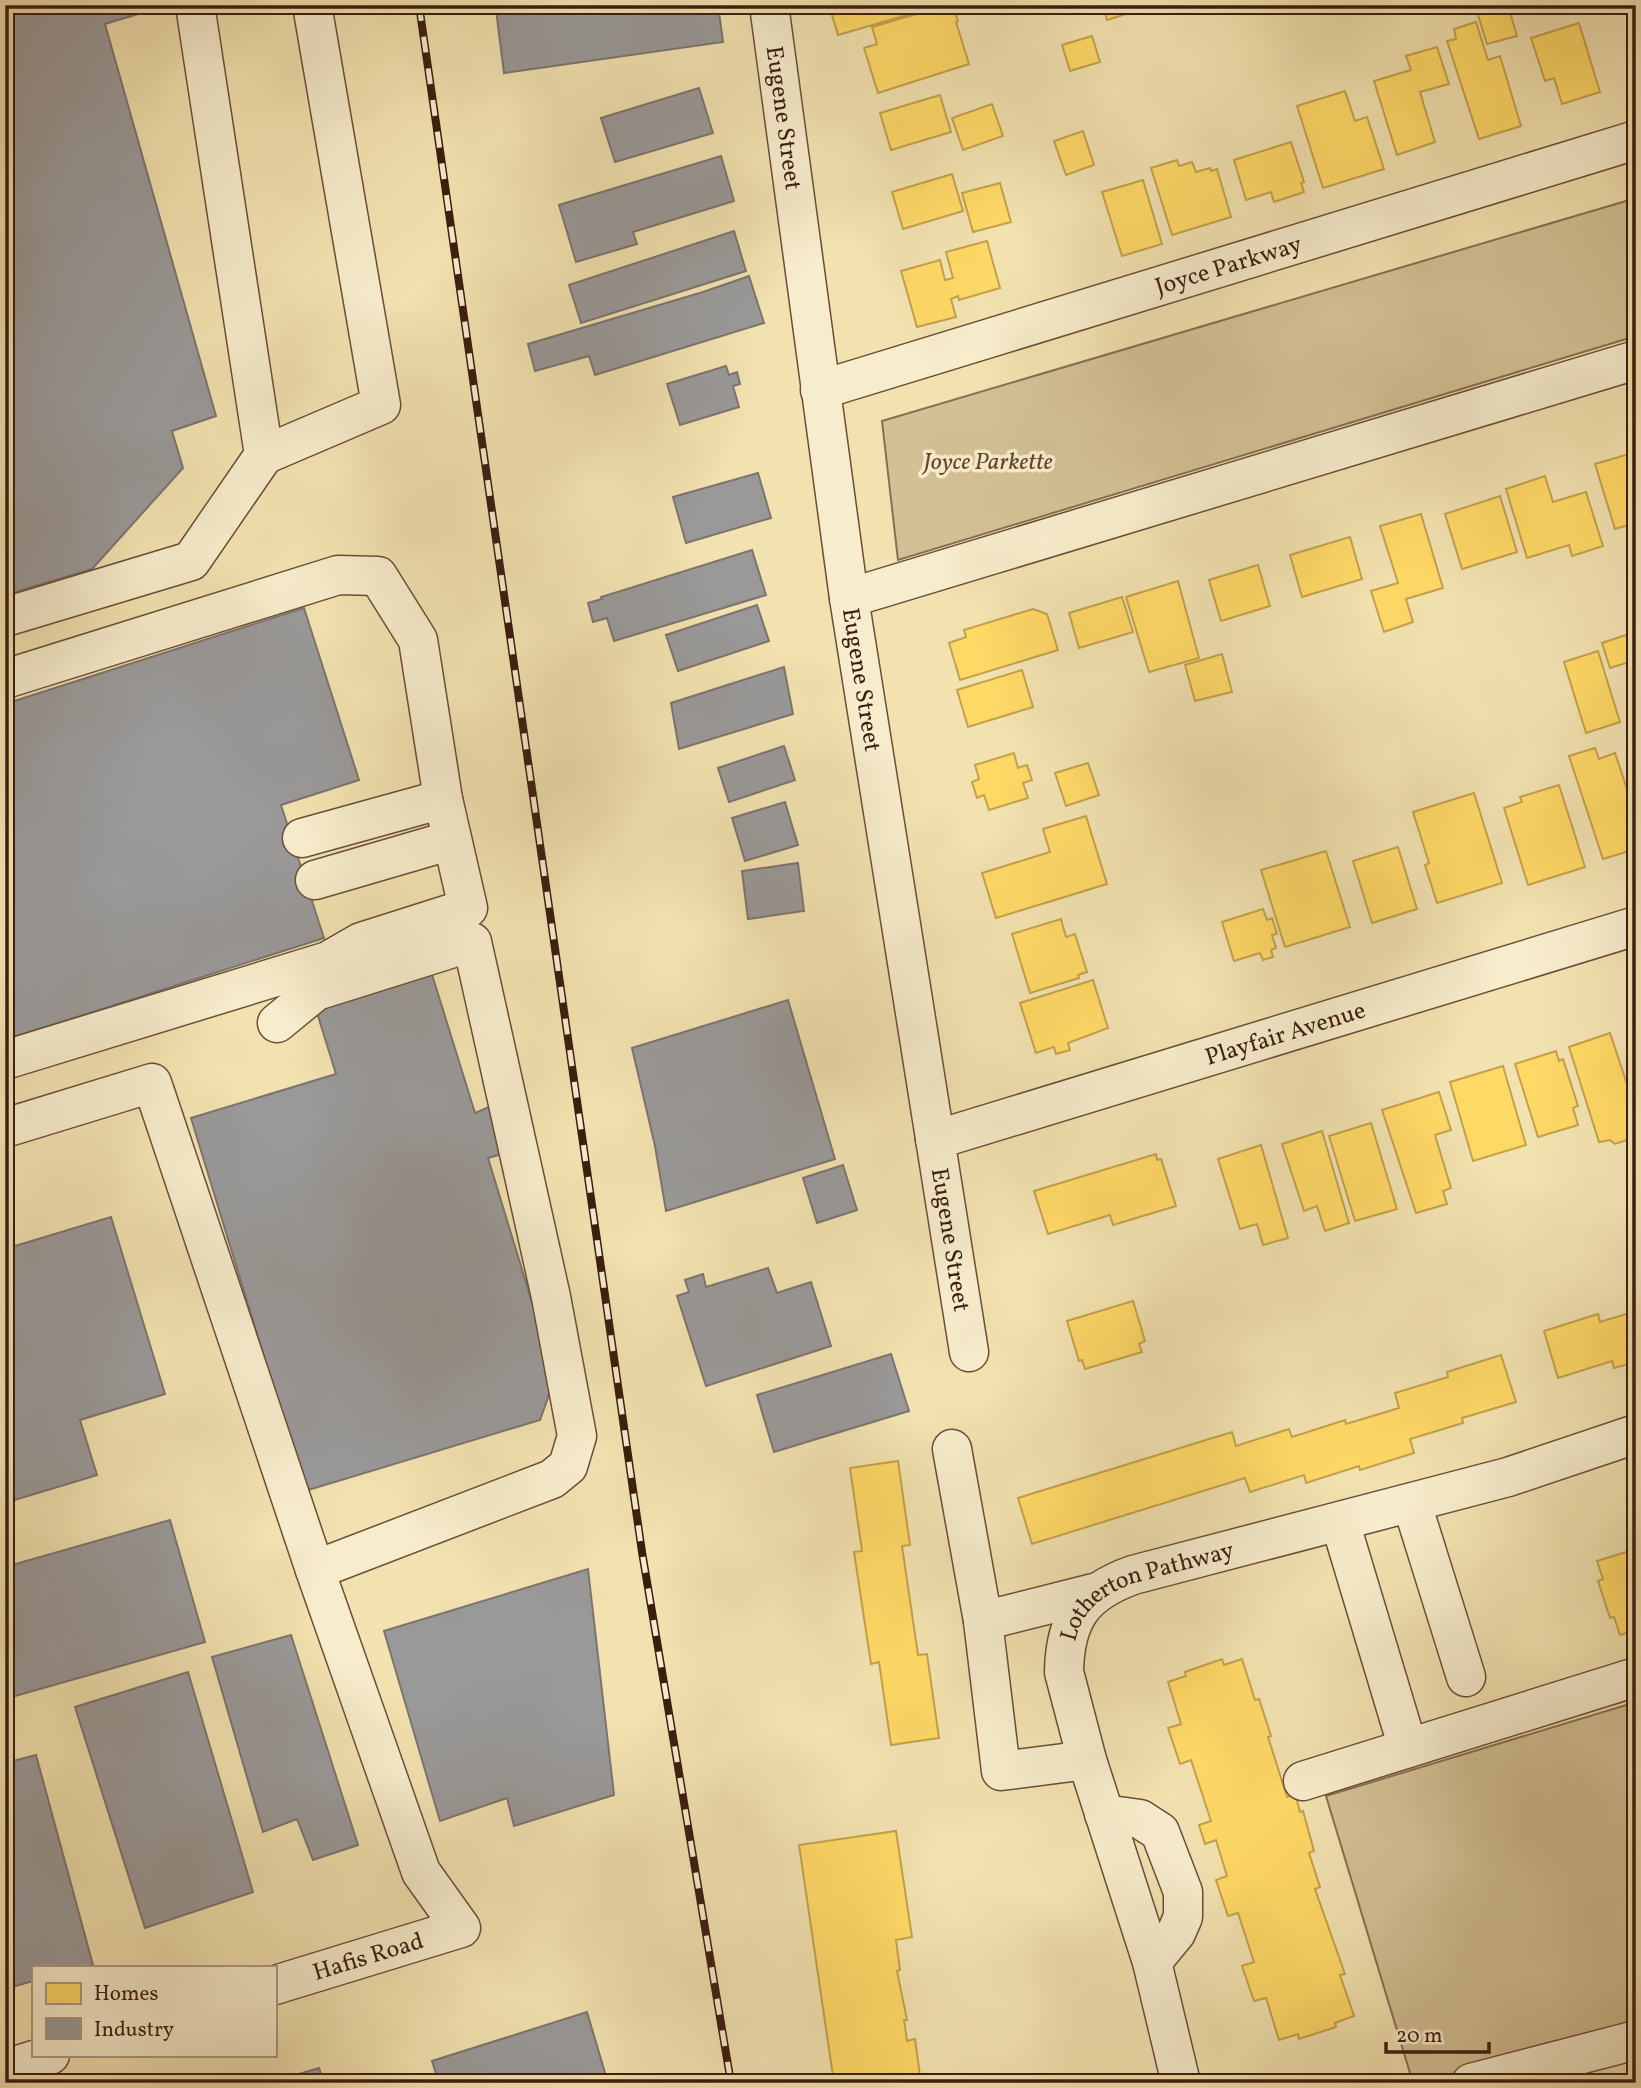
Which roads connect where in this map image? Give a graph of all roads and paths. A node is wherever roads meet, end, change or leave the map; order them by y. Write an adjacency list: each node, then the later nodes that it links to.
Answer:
1 (195, 5): 7 (street)
2 (312, 5): 7 (street)
3 (769, 5): 6 (street, Eugene Street)
4 (1636, 140): 6 (street, Joyce Parkway)
5 (1636, 360): 8 (street)
6 (820, 390): 8 (street, Eugene Street)
7 (264, 455): 9 (street)
8 (849, 598): 19 (street, Eugene Street)
9 (5, 617)
10 (5, 679): 11 (street)
11 (443, 799): 12 (street); 13 (street)
12 (302, 838)
13 (452, 840): 14 (street); 17 (street)
14 (315, 880)
15 (1636, 926): 19 (street, Playfair Avenue)
16 (277, 1023): 25 (street)
17 (5, 1060)
18 (5, 1128): 25 (street)
19 (935, 1140): 20 (street, Eugene Street)
20 (969, 1352)
21 (1636, 1434): 23 (street, Lotherton Pathway)
22 (952, 1449): 27 (street)
23 (1412, 1504): 24 (street, Lotherton Pathway); 28 (street)
24 (1340, 1522): 26 (street, Lotherton Pathway); 30 (street)
25 (315, 1570): 35 (street, Hafis Road)
26 (1094, 1593): 27 (street); 31 (street, Lotherton Pathway)
27 (983, 1621): 31 (street)
28 (1466, 1677)
29 (1636, 1677): 30 (street)
30 (1408, 1748): 32 (street)
31 (1087, 1760): 33 (street, Lotherton Pathway)
32 (1303, 1781)
33 (1104, 1814): 34 (street, Lotherton Pathway); 34 (street)
34 (1152, 1962): 39 (street, Lotherton Pathway)
35 (276, 1985)
36 (1636, 2040): 40 (street)
37 (47, 2056): 38 (street)
38 (5, 2069)
39 (1181, 2083)
40 (1471, 2083)

